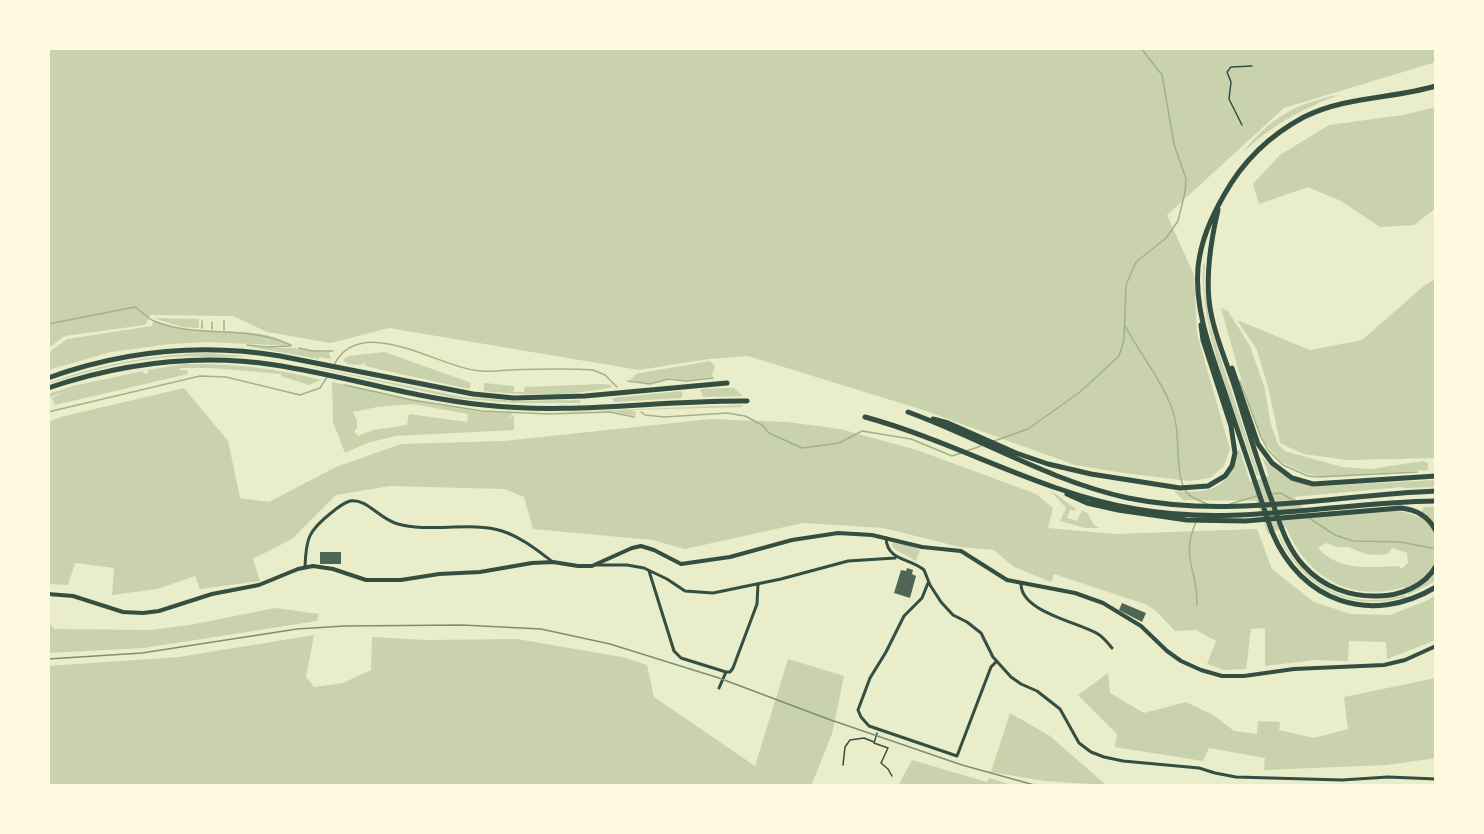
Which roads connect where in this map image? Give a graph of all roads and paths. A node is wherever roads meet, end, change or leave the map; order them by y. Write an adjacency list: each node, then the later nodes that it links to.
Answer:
1 (1252, 66): 3 (path)
2 (1436, 87): 4 (highway)
3 (1242, 125)
4 (1220, 202): 5 (highway); 6 (highway)
5 (1211, 315): 14 (highway); 23 (highway)
6 (1202, 317): 13 (highway); 29 (highway)
7 (48, 378): 8 (highway)
8 (727, 383)
9 (48, 388): 10 (highway)
10 (747, 400)
11 (908, 412): 13 (highway)
12 (865, 417): 17 (highway)
13 (975, 438): 15 (highway)
14 (1436, 476)
15 (1436, 491)
16 (1436, 501): 17 (highway)
17 (1393, 505): 18 (highway)
18 (1436, 531)
19 (886, 538): 20 (street); 22 (street); 28 (street)
20 (897, 558): 26 (street); 27 (street)
21 (553, 562): 22 (street); 24 (street); 24 (street)
22 (597, 565): 25 (street)
23 (1436, 566)
24 (305, 567): 30 (street)
25 (649, 570): 27 (street); 34 (street)
26 (928, 582): 33 (street); 36 (street)
27 (758, 584): 34 (street)
28 (1021, 584): 31 (street); 32 (street)
29 (1436, 587)
30 (48, 594)
31 (1436, 646)
32 (1112, 648)
33 (997, 661): 36 (street); 40 (street)
34 (726, 672): 35 (street)
35 (719, 688)
36 (877, 729): 37 (path)
37 (874, 743): 38 (path); 39 (path)
38 (843, 765)
39 (892, 776)
40 (1436, 779)

